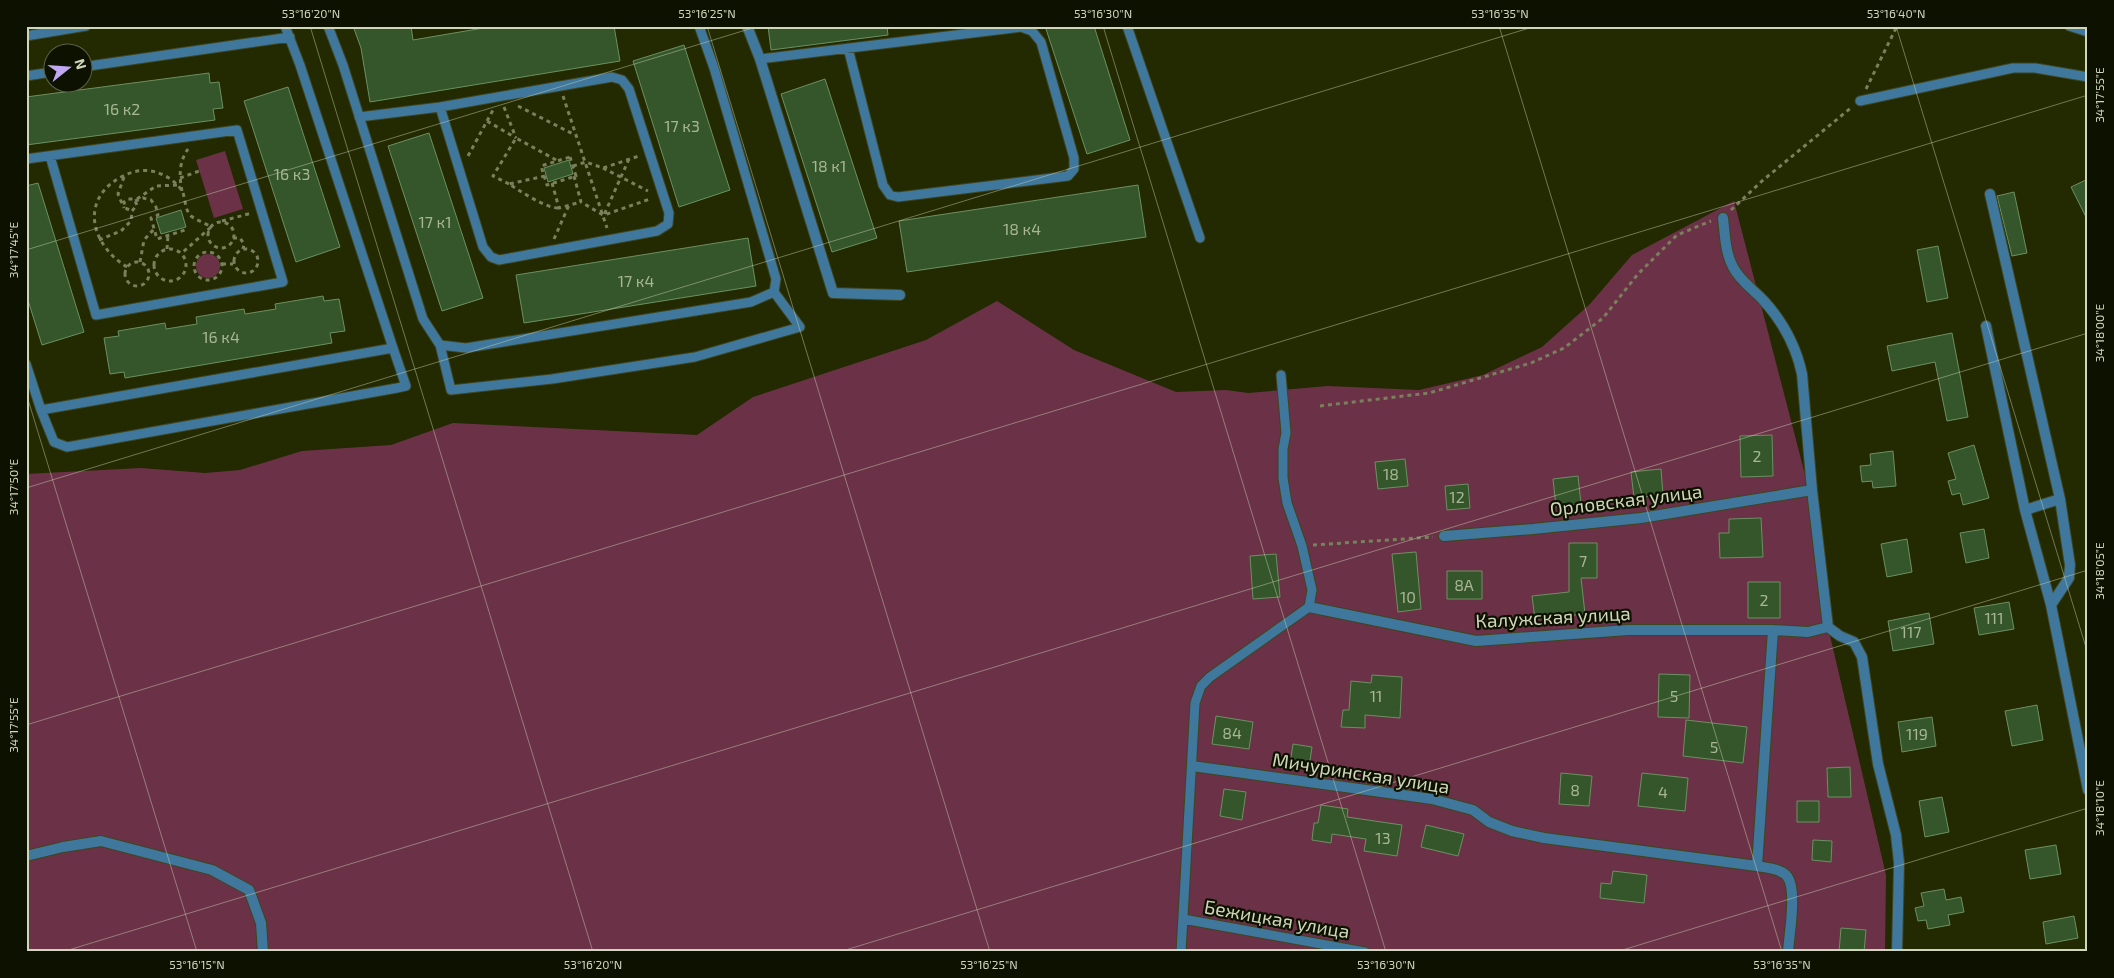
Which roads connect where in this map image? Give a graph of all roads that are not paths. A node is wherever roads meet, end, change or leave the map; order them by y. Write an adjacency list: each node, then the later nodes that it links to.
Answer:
1 (86, 26): 9 (lane)
2 (285, 26): 10 (lane)
3 (328, 26): 19 (lane)
4 (699, 26): 25 (lane)
5 (748, 26): 12 (street)
6 (1127, 26): 24 (lane)
7 (2069, 26): 8 (lane)
8 (2088, 32)
9 (26, 36)
10 (290, 37): 13 (lane); 29 (lane)
11 (848, 48): 11 (lane); 12 (lane)
12 (760, 59): 26 (street)
13 (92, 66)
14 (42, 74): 15 (lane)
15 (26, 76)
16 (2088, 77): 17 (lane)
17 (1860, 101)
18 (440, 107): 18 (lane); 19 (lane)
19 (359, 118): 28 (lane)
20 (50, 156): 20 (lane); 21 (lane)
21 (26, 159)
22 (1990, 194): 34 (street)
23 (1723, 218): 33 (street)
24 (1200, 238)
25 (774, 292): 28 (lane); 28 (lane)
26 (900, 295)
27 (1986, 326): 35 (street)
28 (440, 345)
29 (393, 348): 32 (lane); 32 (lane)
30 (26, 364): 32 (lane)
31 (1280, 375): 38 (lane)
32 (41, 410)
33 (1812, 490): 36 (street, Орловская улица); 39 (street)
34 (2060, 499): 35 (street); 37 (street)
35 (2025, 510): 37 (street)
36 (1444, 536)
37 (2051, 605): 42 (street)
38 (1308, 607): 40 (street, Калужская улица); 41 (lane)
39 (1828, 627): 40 (street, Калужская улица); 50 (street)
40 (1773, 630): 44 (street)
41 (1192, 766): 44 (street, Мичуринская улица); 45 (lane)
42 (2088, 790)
43 (26, 856): 46 (street)
44 (1757, 866): 49 (street, Мичуринская улица)
45 (1183, 919): 47 (lane); 48 (lane, Бежицкая улица)
46 (263, 952)
47 (1181, 952)
48 (1365, 952)
49 (1788, 952)
50 (1897, 952)

